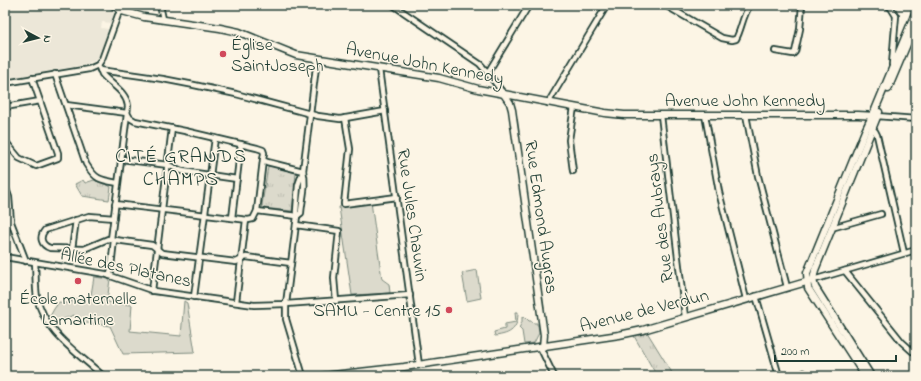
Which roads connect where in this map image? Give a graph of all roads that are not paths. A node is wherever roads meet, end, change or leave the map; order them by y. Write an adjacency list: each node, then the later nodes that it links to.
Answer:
1 (113, 5): 11 (main road, Avenue John Kennedy)
2 (128, 5): 11 (street)
3 (160, 5): 13 (street)
4 (393, 5): 20 (street)
5 (529, 5): 20 (street)
6 (607, 5): 27 (street)
7 (665, 5): 8 (street)
8 (750, 5)
9 (802, 5): 15 (street)
10 (887, 5): 18 (street)
11 (122, 11): 13 (main road, Avenue John Kennedy); 17 (street)
12 (916, 11): 18 (main road)
13 (163, 19): 16 (main road, Avenue John Kennedy)
14 (916, 23): 18 (main road)
15 (775, 51)
16 (317, 59): 19 (main road, Avenue John Kennedy); 34 (street)
17 (99, 67): 21 (street); 33 (street); 34 (street)
18 (895, 68): 38 (main road)
19 (379, 69): 24 (main road, Avenue John Kennedy); 32 (street, Rue Jules Chauvin)
20 (487, 72): 24 (street)
21 (55, 74): 22 (street); 28 (street)
22 (32, 78): 23 (street); 26 (street)
23 (5, 83)
24 (503, 93): 25 (main road, Avenue John Kennedy); 31 (main road, Rue Edmond Augras)
25 (524, 98): 27 (main road, Avenue John Kennedy); 31 (main road, Avenue John Kennedy)
26 (40, 101): 29 (street); 44 (street)
27 (548, 103): 30 (main road, Avenue John Kennedy)
28 (66, 105): 33 (street); 53 (street)
29 (5, 107)
30 (574, 108): 35 (main road, Avenue John Kennedy); 50 (street)
31 (512, 110): 92 (main road, Rue Edmond Augras)
32 (385, 111): 39 (street); 55 (street, Rue Jules Chauvin)
33 (127, 113): 41 (street); 46 (street)
34 (310, 114): 39 (street); 49 (street)
35 (661, 115): 36 (main road, Avenue John Kennedy); 91 (street, Rue des Aubrays)
36 (705, 115): 37 (main road, Avenue John Kennedy); 87 (street)
37 (746, 115): 38 (main road, Avenue John Kennedy); 82 (street)
38 (875, 116): 40 (street); 42 (main road); 81 (main road)
39 (345, 118): 55 (street)
40 (916, 119)
41 (172, 128): 43 (street); 48 (street)
42 (872, 129): 67 (main road); 72 (street)
43 (215, 138): 45 (street); 51 (street)
44 (5, 141)
45 (242, 144): 47 (street); 52 (street)
46 (121, 159): 48 (street); 53 (street)
47 (264, 160): 49 (street); 58 (street)
48 (168, 165): 51 (street); 57 (street)
49 (303, 171): 61 (street)
50 (574, 171)
51 (210, 175): 52 (street); 60 (street)
52 (237, 180): 63 (street)
53 (118, 183): 56 (street)
54 (5, 186): 76 (street)
55 (397, 197): 84 (street, Rue Jules Chauvin)
56 (115, 204): 57 (street); 62 (street)
57 (162, 210): 60 (street); 69 (street)
58 (257, 211): 61 (street); 65 (street)
59 (881, 214): 67 (street)
60 (204, 215): 63 (street); 74 (street)
61 (297, 216): 66 (street)
62 (114, 218): 64 (street); 68 (street)
63 (232, 218): 65 (street)
64 (76, 220): 70 (street); 70 (street)
65 (246, 220): 75 (street)
66 (296, 225): 78 (street); 88 (street)
67 (833, 226): 81 (main road)
68 (113, 240): 69 (street); 70 (street); 80 (street)
69 (157, 248): 74 (street); 83 (street)
70 (72, 249)
71 (916, 250): 72 (street, Avenue de Verdun)
72 (904, 253): 79 (street, Avenue de Verdun)
73 (5, 257): 76 (street, Allée des Platanes)
74 (199, 257): 75 (street); 86 (street)
75 (240, 260): 78 (street); 89 (street)
76 (26, 261): 77 (street, Allée des Platanes)
77 (35, 263): 80 (street, Allée des Platanes); 96 (street)
78 (291, 263): 90 (street)
79 (845, 271): 81 (street, Avenue de Verdun); 93 (street)
80 (110, 276): 83 (street, Allée des Platanes)
81 (810, 281): 82 (main road, Avenue de Verdun); 101 (main road); 102 (main road)
82 (787, 287): 85 (main road, Avenue de Verdun)
83 (152, 291): 86 (street, Allée des Platanes)
84 (410, 295): 88 (street, Allée des Platanes); 94 (street, Rue Jules Chauvin)
85 (756, 296): 87 (main road, Avenue de Verdun); 100 (street)
86 (194, 297): 89 (street, Allée des Platanes)
87 (746, 299): 91 (main road, Avenue de Verdun)
88 (336, 300): 90 (street, Allée des Platanes)
89 (236, 302): 90 (street, Allée des Platanes)
90 (286, 304): 97 (street)
91 (685, 317): 92 (main road, Avenue de Verdun)
92 (542, 347): 94 (main road, Avenue de Verdun); 99 (street)
93 (912, 351)
94 (419, 365): 95 (main road, Avenue de Verdun)
95 (358, 374): 98 (main road, Avenue de Verdun)
96 (103, 376)
97 (303, 376)
98 (324, 376)
99 (554, 376)
100 (779, 376)
101 (865, 376)
102 (871, 376)

